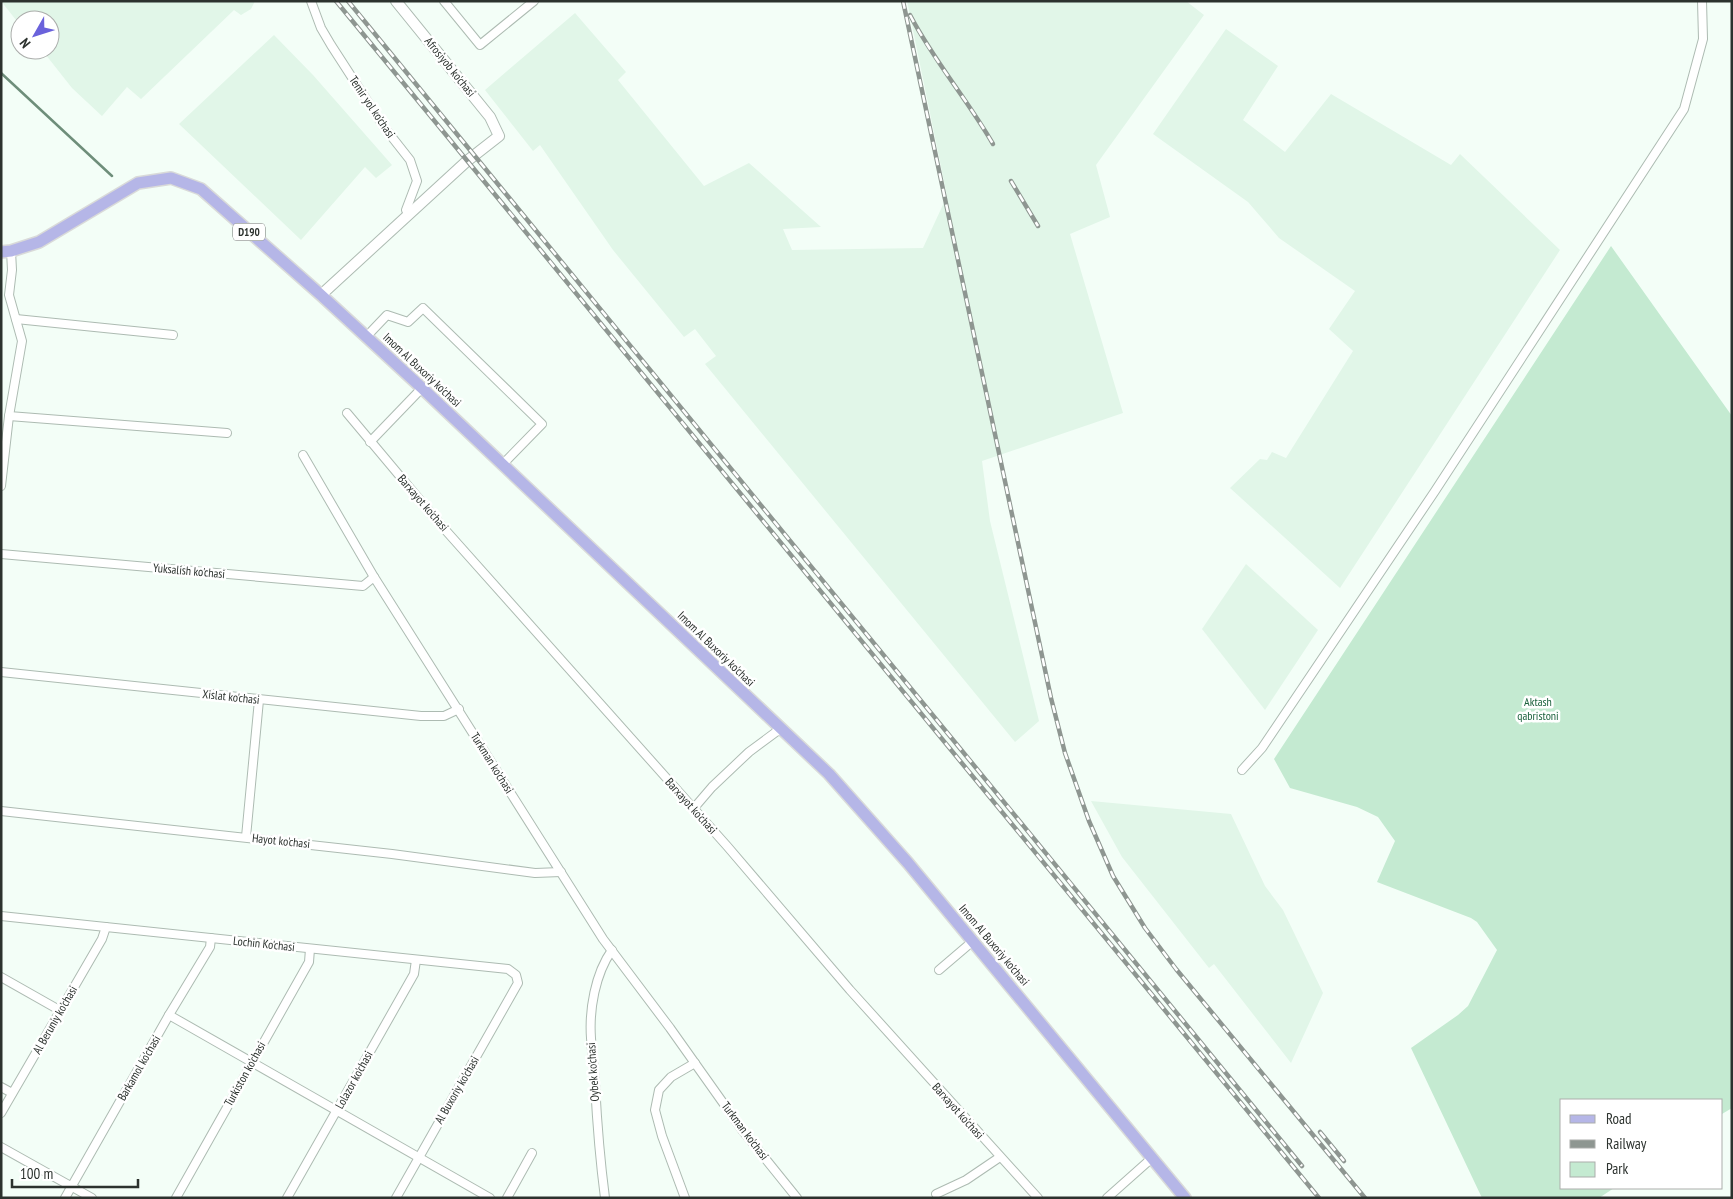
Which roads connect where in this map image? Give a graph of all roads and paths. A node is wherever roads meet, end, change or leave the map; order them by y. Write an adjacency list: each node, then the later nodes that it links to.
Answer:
1 (311, 1): 6 (street, Temir yol ko'chasi)
2 (396, 1): 6 (street, Afrosiyob ko'chasi)
3 (444, 1): 4 (street)
4 (534, 1)
5 (1702, 1): 26 (street)
6 (408, 214): 8 (street)
7 (6, 252): 8 (main road, Imom Al Buxoriy ko'chasi / D190); 9 (street)
8 (321, 295): 11 (main road, Imom Al Buxoriy ko'chasi)
9 (16, 320): 10 (street); 14 (street)
10 (174, 335)
11 (366, 336): 12 (main road, Imom Al Buxoriy ko'chasi); 18 (street)
12 (422, 388): 16 (street); 18 (main road, Imom Al Buxoriy ko'chasi)
13 (347, 413): 16 (street, Barxayot ko'chasi)
14 (9, 416): 15 (street); 19 (street)
15 (227, 433)
16 (370, 442): 27 (street, Barxayot ko'chasi)
17 (303, 455): 21 (street, Turkman ko'chasi)
18 (502, 464): 25 (main road, Imom Al Buxoriy ko'chasi)
19 (1, 486)
20 (1, 554): 21 (street, Yuksalish ko'chasi)
21 (374, 577): 24 (street, Turkman ko'chasi)
22 (1, 672): 23 (street, Xislat ko'chasi)
23 (259, 700): 24 (street, Xislat ko'chasi); 29 (street)
24 (459, 709): 30 (street, Turkman ko'chasi)
25 (780, 729): 27 (street); 34 (main road, Imom Al Buxoriy ko'chasi)
26 (1242, 770)
27 (694, 808): 51 (street, Barxayot ko'chasi)
28 (1, 811): 29 (street, Hayot ko'chasi)
29 (246, 837): 30 (street, Hayot ko'chasi)
30 (561, 872): 36 (street, Turkman ko'chasi)
31 (1, 916): 32 (street, Lochin Ko'chasi)
32 (106, 927): 33 (street, Lochin Ko'chasi); 41 (street, Al Beruniy ko'chasi)
33 (211, 938): 35 (street, Lochin Ko'chasi); 42 (street, Barkamol ko'chasi)
34 (973, 941): 38 (street); 53 (main road, Imom Al Buxoriy ko'chasi)
35 (310, 949): 37 (street, Lochin Ko'chasi); 43 (street, Turkiston ko'chasi)
36 (612, 950): 44 (street, Turkman ko'chasi); 63 (street, Oybek ko'chasi)
37 (416, 960): 40 (street, Lochin Ko'chasi); 47 (street, Lolazor ko'chasi)
38 (940, 970)
39 (1, 977): 41 (street)
40 (518, 983): 52 (street, Al Buxoriy ko'chasi)
41 (61, 1011): 46 (street, Al Beruniy ko'chasi)
42 (169, 1015): 43 (street); 54 (street, Barkamol ko'chasi)
43 (252, 1062): 47 (street); 58 (street, Turkiston ko'chasi)
44 (695, 1063): 64 (street); 65 (street, Turkman ko'chasi)
45 (1, 1087): 46 (street)
46 (12, 1093): 48 (street, Al Beruniy ko'chasi)
47 (336, 1111): 52 (street); 59 (street, Lolazor ko'chasi)
48 (1, 1113)
49 (1, 1147): 54 (street)
50 (532, 1153): 62 (street)
51 (1000, 1157): 55 (street); 66 (street, Barxayot ko'chasi)
52 (419, 1158): 60 (street, Al Buxoriy ko'chasi); 61 (street)
53 (1152, 1158): 67 (street); 68 (main road, Imom Al Buxoriy ko'chasi)
54 (72, 1186): 56 (street, Barkamol ko'chasi); 57 (street)
55 (936, 1194)
56 (65, 1198)
57 (92, 1198)
58 (176, 1198)
59 (287, 1198)
60 (396, 1198)
61 (490, 1198)
62 (507, 1198)
63 (605, 1198)
64 (685, 1198)
65 (798, 1198)
66 (1038, 1198)
67 (1107, 1198)
68 (1185, 1198)

